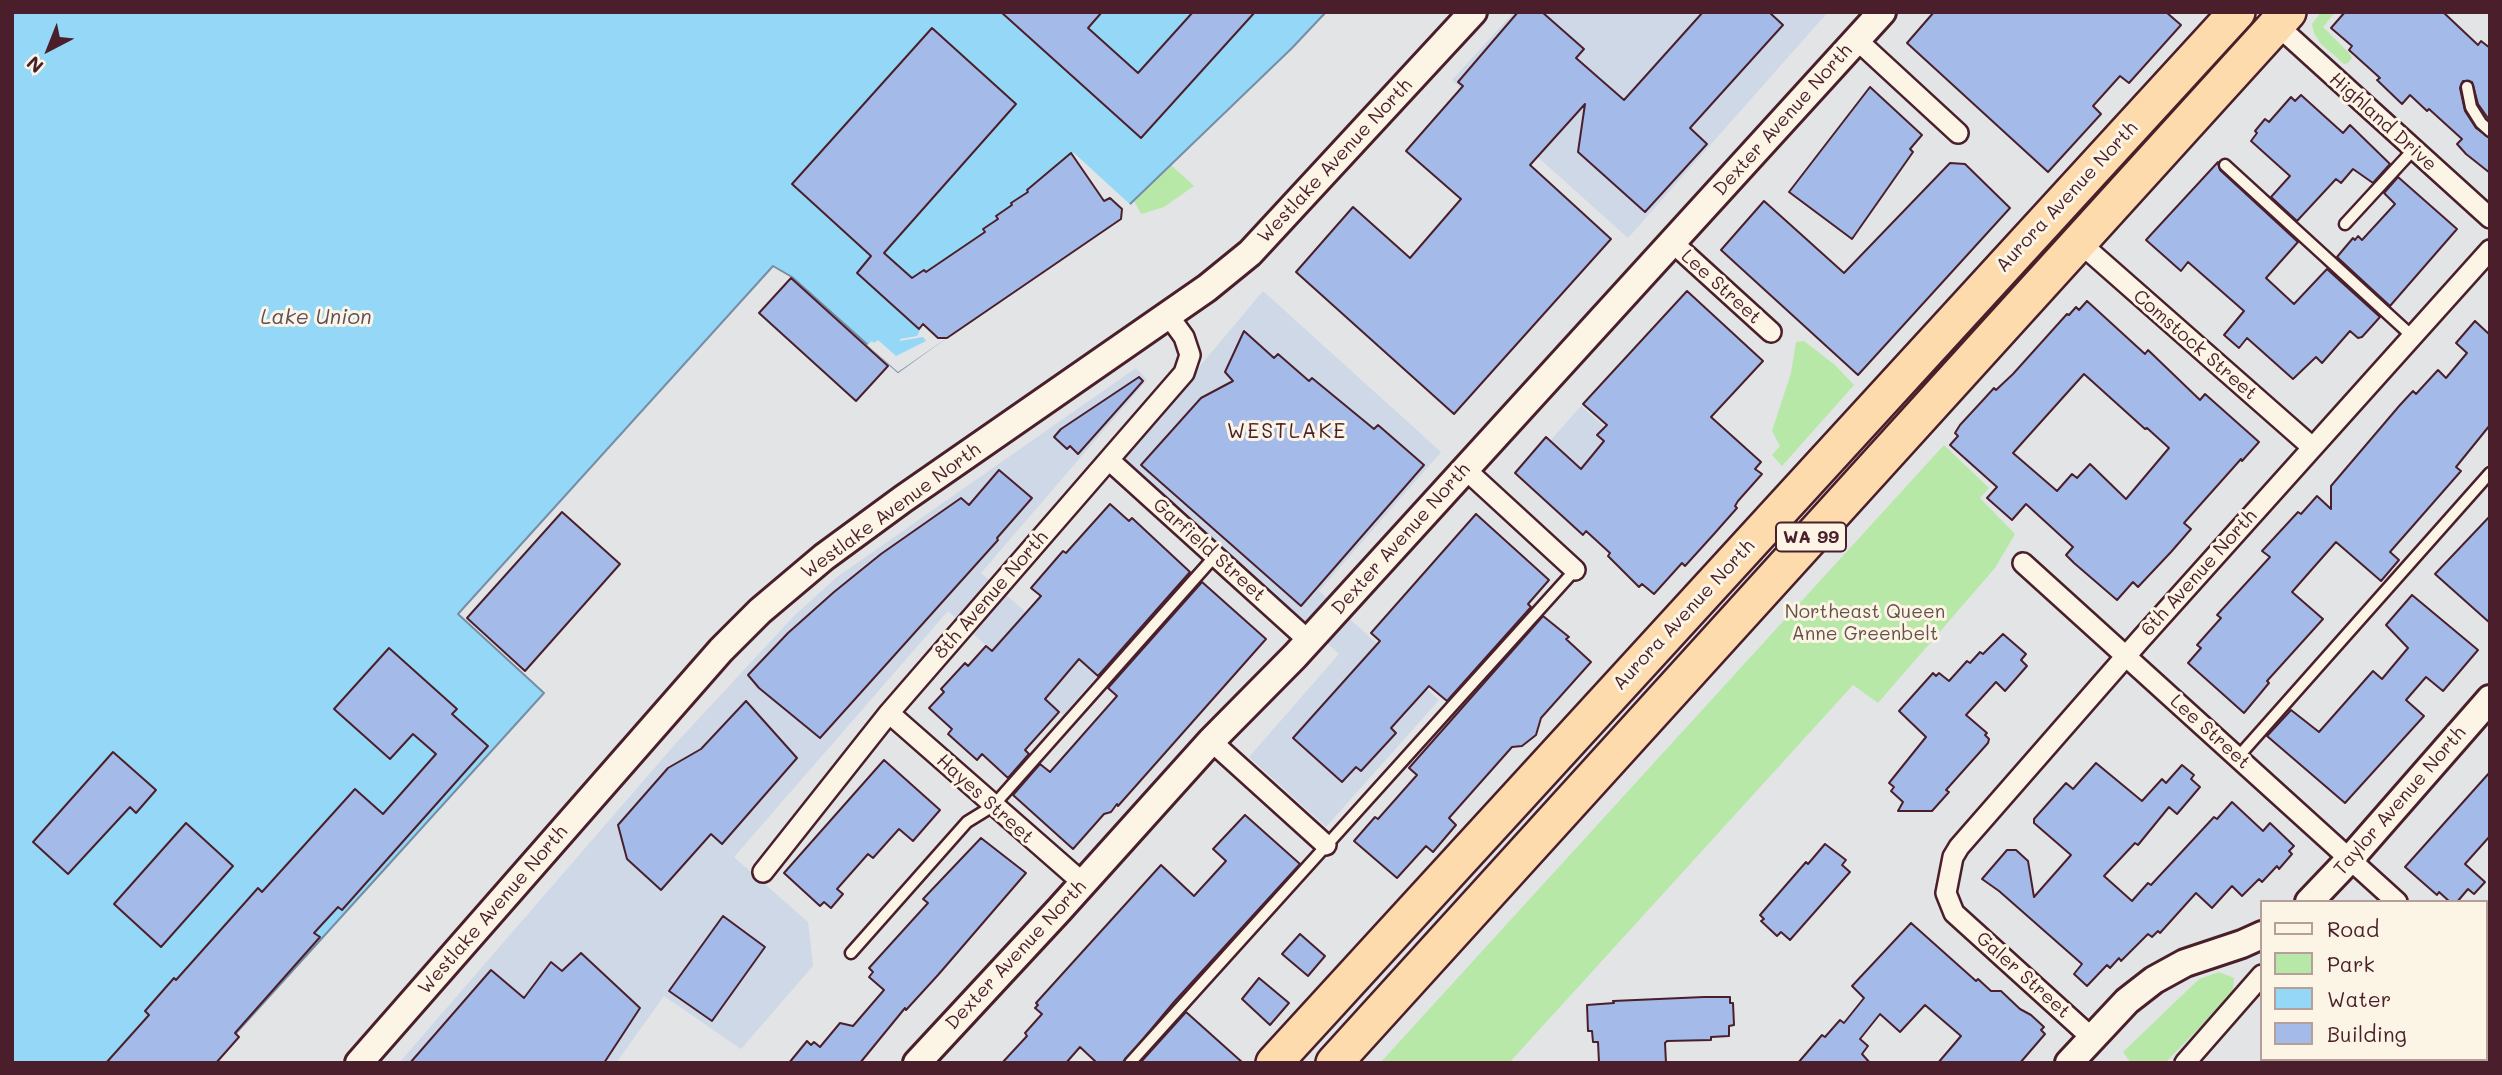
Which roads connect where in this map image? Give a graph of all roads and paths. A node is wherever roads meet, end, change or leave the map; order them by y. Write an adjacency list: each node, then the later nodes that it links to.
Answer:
1 (1473, 12): 16 (main road, Westlake Avenue North)
2 (1882, 12): 5 (main road, Dexter Avenue North)
3 (2237, 12): 47 (highway, Aurora Avenue North / WA 99)
4 (2283, 19): 9 (street, Highland Drive); 14 (highway, Aurora Avenue North / WA 99)
5 (1857, 40): 8 (street); 13 (main road, Dexter Avenue North)
6 (2467, 87): 7 (lane)
7 (2490, 131)
8 (1958, 133)
9 (2414, 149): 11 (street, Highland Drive); 12 (lane)
10 (2225, 165): 18 (lane)
11 (2490, 219): 15 (street)
12 (2345, 224)
13 (1672, 242): 17 (street, Lee Street); 21 (main road, Dexter Avenue North)
14 (2079, 242): 19 (street, Comstock Street); 48 (highway, Aurora Avenue North / WA 99)
15 (2490, 247): 18 (street, 6th Avenue North)
16 (1168, 315): 20 (street, 8th Avenue North); 44 (main road, Westlake Avenue North)
17 (1771, 332)
18 (2412, 335): 19 (street, 6th Avenue North)
19 (2312, 447): 27 (street, 6th Avenue North)
20 (1109, 460): 23 (street, Garfield Street); 29 (street, 8th Avenue North)
21 (1465, 469): 25 (street); 26 (main road, Dexter Avenue North)
22 (2490, 473): 31 (lane)
23 (1215, 556): 26 (street, Garfield Street); 32 (lane)
24 (2023, 563): 27 (street, Lee Street)
25 (1575, 570): 33 (lane)
26 (1309, 641): 30 (main road, Dexter Avenue North)
27 (2126, 656): 31 (street, Lee Street); 39 (street, 6th Avenue North)
28 (2490, 699): 34 (main road, Taylor Avenue North)
29 (889, 713): 32 (street, Hayes Street); 35 (street, 8th Avenue North)
30 (1211, 741): 33 (street); 36 (main road, Dexter Avenue North)
31 (2238, 757): 34 (street, Lee Street)
32 (993, 806): 36 (street, Hayes Street); 41 (lane)
33 (1326, 845): 46 (lane)
34 (2350, 859): 37 (main road, Taylor Avenue North); 38 (street, Lee Street)
35 (763, 872)
36 (1083, 883): 45 (main road, Dexter Avenue North)
37 (2311, 900)
38 (2395, 900)
39 (1954, 913): 43 (street, Galer Street)
40 (2260, 936): 43 (main road)
41 (851, 953)
42 (2260, 977): 50 (street)
43 (2092, 1038): 49 (main road)
44 (359, 1063)
45 (917, 1063)
46 (1130, 1063)
47 (1274, 1063)
48 (1334, 1063)
49 (2069, 1063)
50 (2185, 1063)

